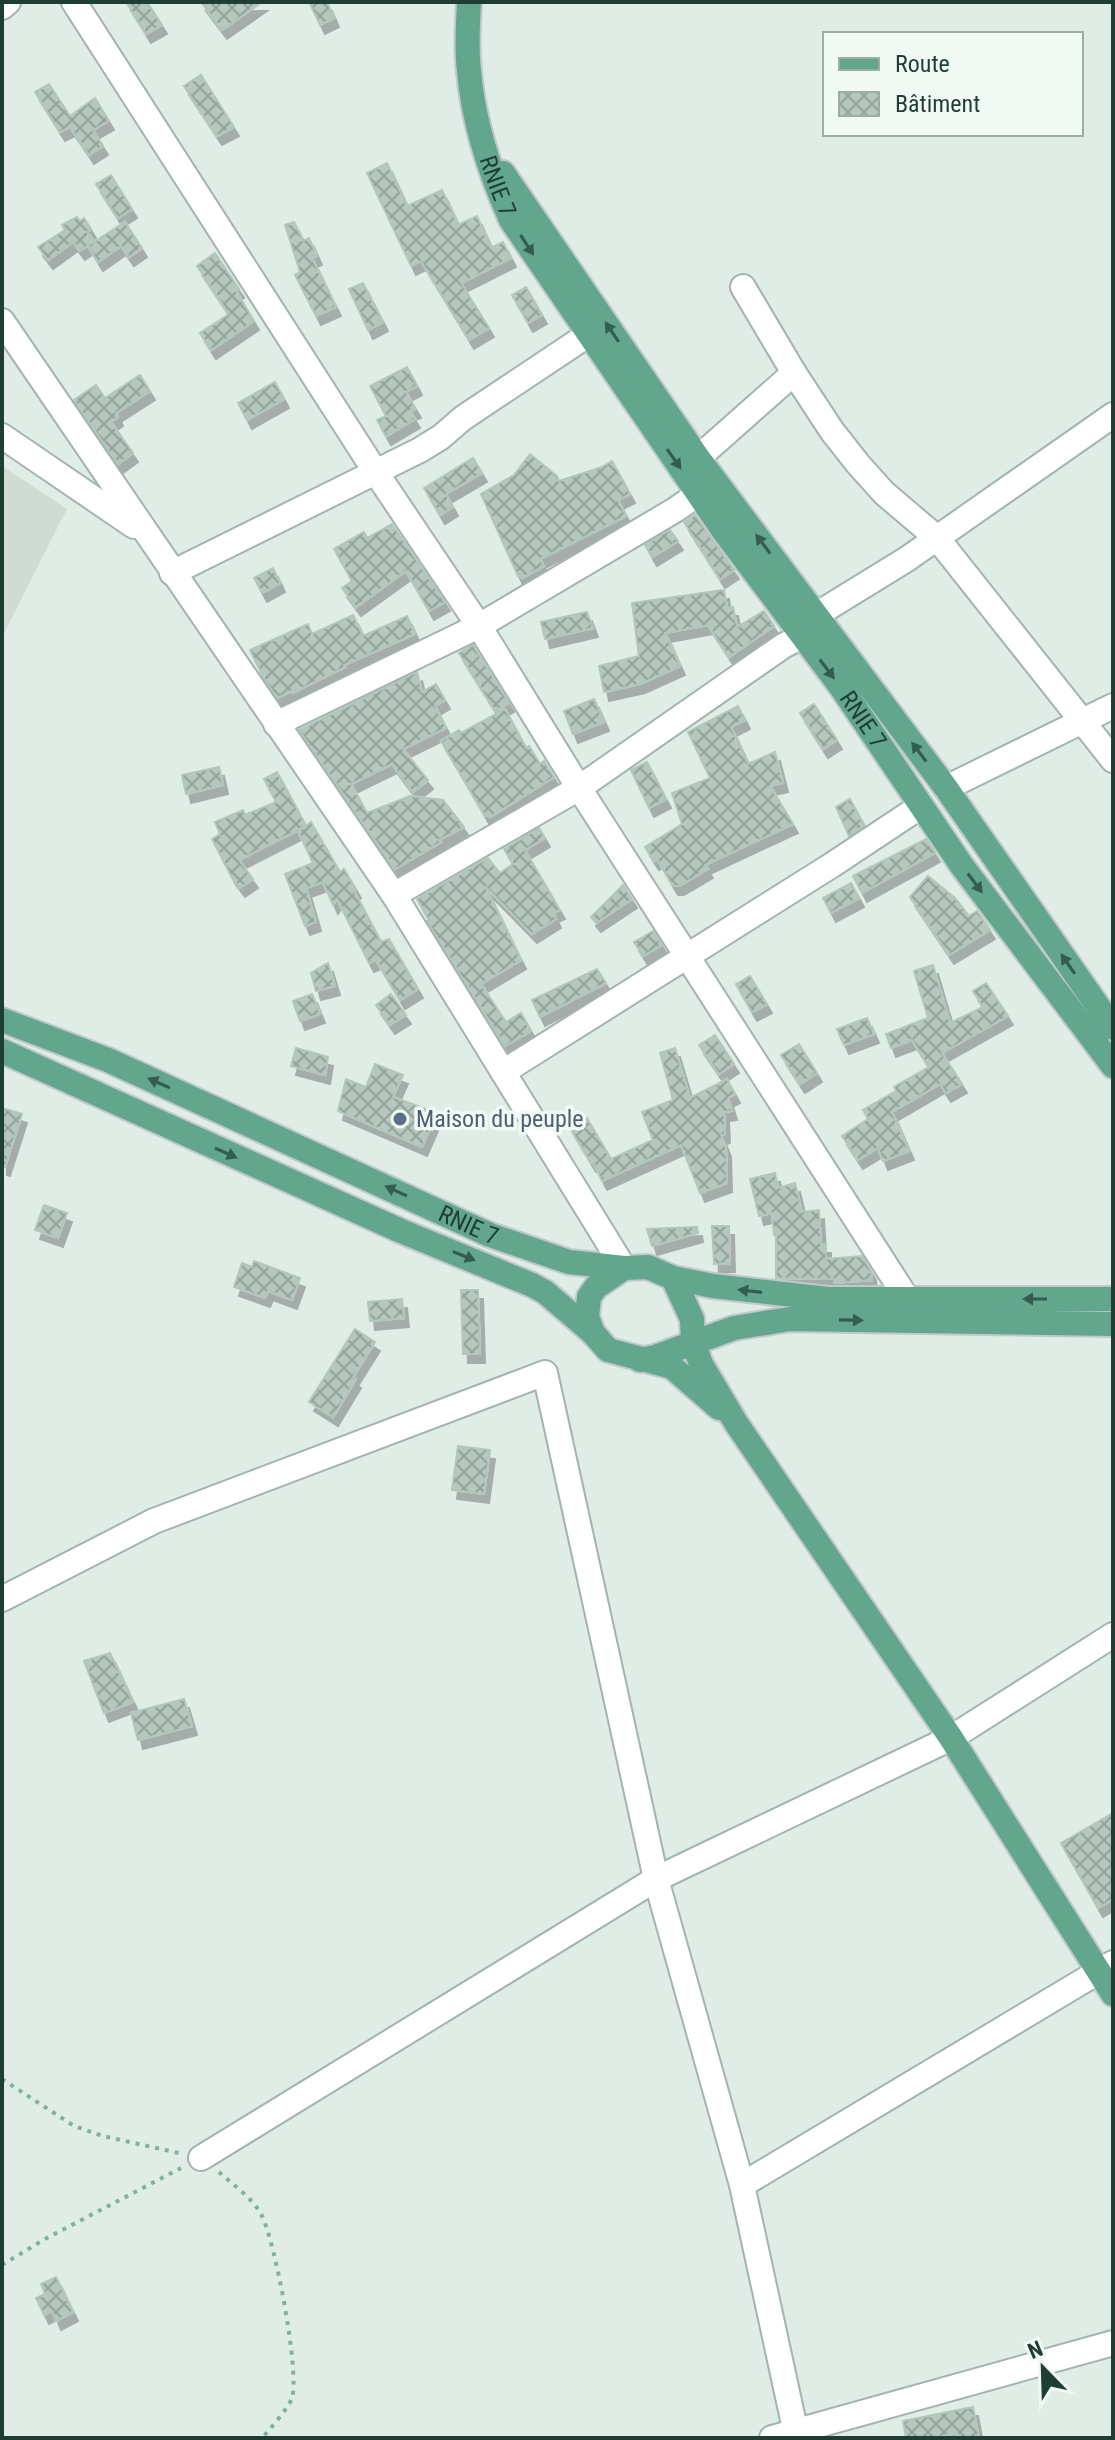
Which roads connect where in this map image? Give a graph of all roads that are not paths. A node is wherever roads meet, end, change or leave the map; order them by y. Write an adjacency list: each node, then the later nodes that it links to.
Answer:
1 (8, 2): 4 (street)
2 (74, 2): 13 (street)
3 (469, 2): 5 (main road)
4 (2, 7)
5 (486, 148): 8 (main road, RNIE 7 / RNIE 7, one-way to 8); 12 (main road, RNIE 7 / RNIE 7, one-way to 5)
6 (743, 287): 9 (street)
7 (2, 321): 15 (street)
8 (589, 334): 13 (street); 14 (main road, RNIE 7 / RNIE 7, one-way to 14)
9 (794, 373): 12 (street); 16 (street)
10 (1113, 415): 16 (street)
11 (2, 436): 15 (street)
12 (698, 458): 18 (main road, RNIE 7 / RNIE 7, one-way to 12)
13 (375, 471): 17 (street); 19 (street)
14 (698, 494): 19 (street); 20 (main road, RNIE 7 / RNIE 7)
15 (146, 534): 17 (street)
16 (937, 538): 18 (street); 22 (street)
17 (172, 573): 23 (street)
18 (816, 615): 26 (main road, RNIE 7 / RNIE 7, one-way to 18)
19 (479, 626): 23 (street); 25 (street)
20 (802, 636): 25 (street); 27 (main road, RNIE 7 / RNIE 7, one-way to 27)
21 (1113, 706): 22 (street)
22 (1083, 721): 24 (street); 26 (street)
23 (276, 724): 28 (street)
24 (1113, 760)
25 (579, 788): 28 (street); 29 (street)
26 (946, 788): 31 (main road, RNIE 7 / RNIE 7, one-way to 26)
27 (921, 806): 29 (street); 33 (main road, RNIE 7 / RNIE 7, one-way to 33)
28 (394, 895): 34 (street)
29 (686, 956): 34 (street); 37 (street)
30 (2, 1020): 35 (main road, RNIE 7 / RNIE 7, one-way to 30)
31 (1113, 1028)
32 (2, 1051): 40 (main road, RNIE 7 / RNIE 7, one-way to 40)
33 (1113, 1066)
34 (503, 1072): 35 (street)
35 (624, 1268): 36 (main road, RNIE 7 / RNIE 7); 40 (main road)
36 (673, 1278): 37 (main road, RNIE 7 / RNIE 7, one-way to 36); 41 (main road)
37 (906, 1297): 38 (main road, RNIE 7 / RNIE 7, one-way to 37)
38 (1113, 1299)
39 (1113, 1324): 41 (main road, one-way to 39)
40 (593, 1333): 42 (main road)
41 (693, 1342): 42 (main road); 43 (main road)
42 (640, 1360): 43 (main road)
43 (736, 1423): 46 (main road)
44 (2, 1599): 47 (street)
45 (1113, 1635): 46 (street)
46 (951, 1738): 47 (street); 48 (main road)
47 (656, 1879): 50 (street); 51 (street)
48 (1106, 1967): 49 (main road); 51 (street)
49 (1113, 1994)
50 (201, 2158)
51 (742, 2185): 53 (street)
52 (1113, 2343): 53 (street)
53 (796, 2434): 54 (street)
54 (772, 2438)

